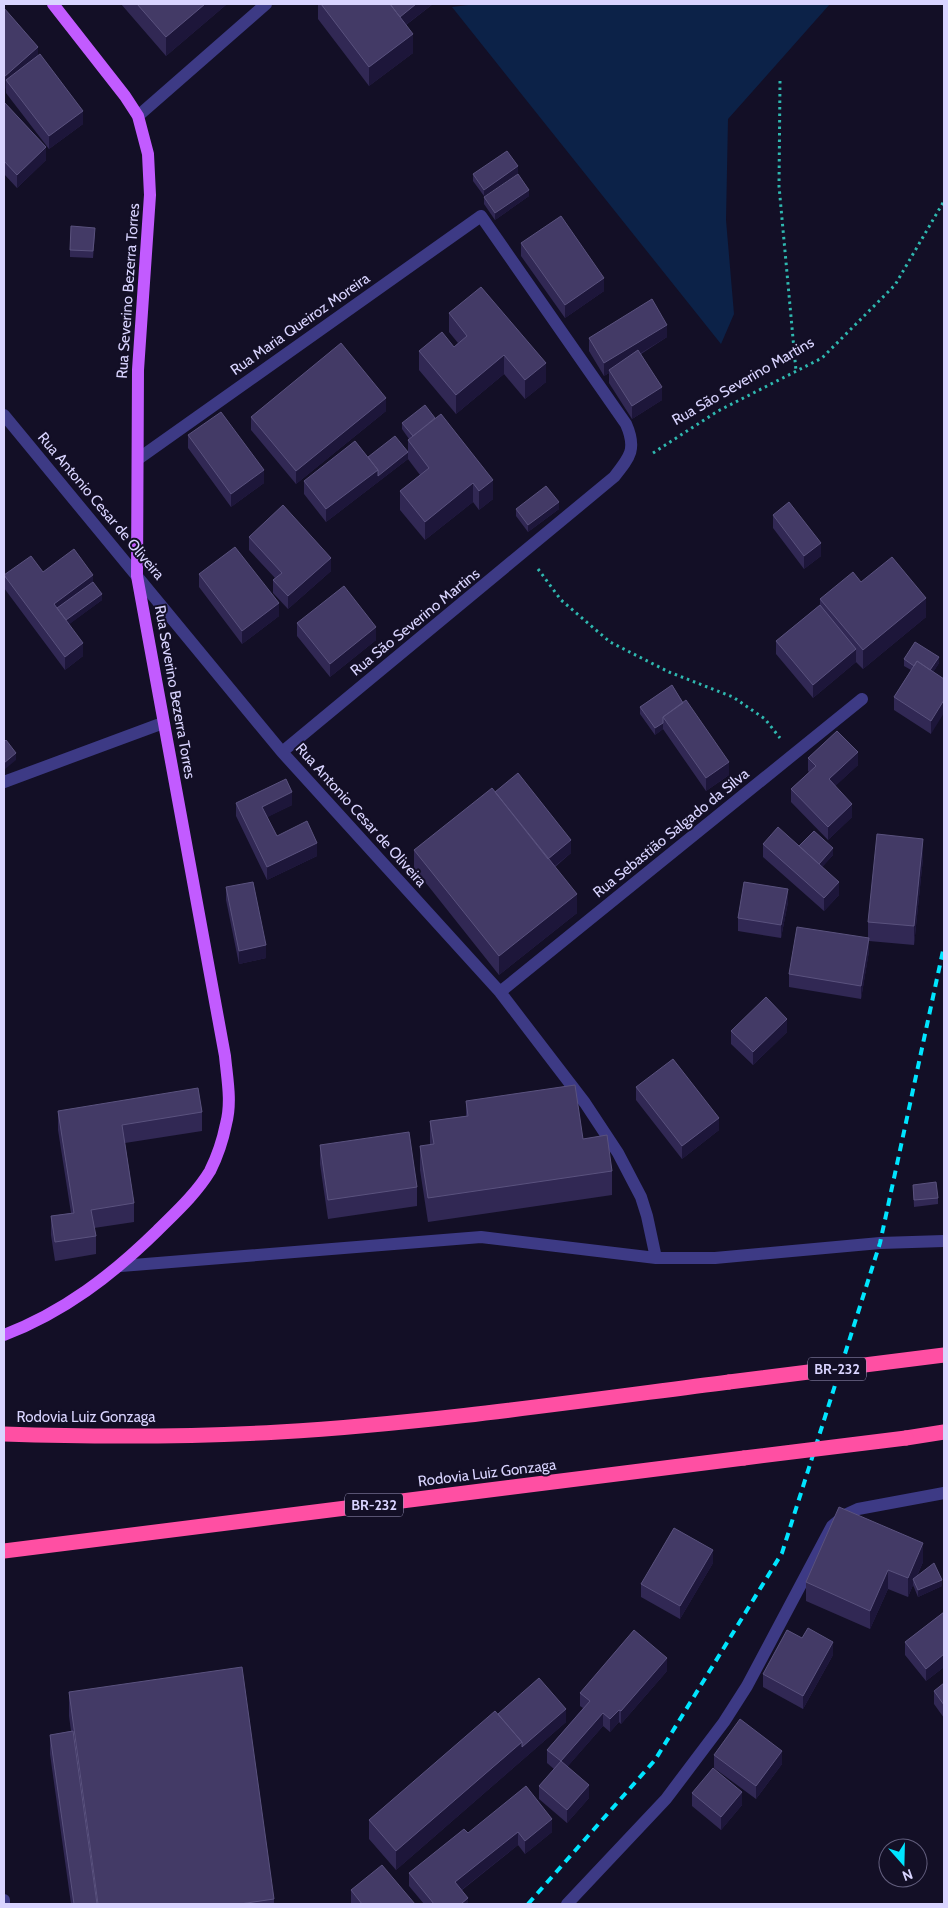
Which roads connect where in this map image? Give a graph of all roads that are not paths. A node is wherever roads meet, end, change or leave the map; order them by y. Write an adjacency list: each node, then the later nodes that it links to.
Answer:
1 (53, 4): 3 (main road, Rua Severino Bezerra Torres)
2 (266, 4): 3 (street)
3 (138, 116): 6 (main road, Rua Severino Bezerra Torres)
4 (482, 216): 6 (street, Rua Maria Queiroz Moreira); 10 (street, Rua São Severino Martins)
5 (4, 415): 7 (street, Rua Antonio Cesar de Oliveira)
6 (138, 459): 7 (main road, Rua Severino Bezerra Torres)
7 (138, 576): 9 (main road, Rua Severino Bezerra Torres); 10 (street, Rua Antonio Cesar de Oliveira)
8 (862, 699): 12 (street, Rua Sebastião Salgado da Silva)
9 (163, 723): 11 (street); 15 (main road, Rua Severino Bezerra Torres)
10 (282, 752): 12 (street, Rua Antonio Cesar de Oliveira)
11 (4, 782)
12 (500, 992): 14 (street, Rua Antonio Cesar de Oliveira)
13 (944, 1242): 14 (street)
14 (656, 1258): 15 (street)
15 (121, 1266): 16 (main road, Rua Severino Bezerra Torres)
16 (4, 1335)
17 (944, 1355): 19 (highway, Rodovia Luiz Gonzaga / BR-232, bridge)
18 (944, 1432): 21 (highway, Rodovia Luiz Gonzaga / BR-232, bridge)
19 (4, 1434)
20 (944, 1493): 24 (street)
21 (4, 1551)
22 (4, 1900): 23 (street)
23 (4, 1904)
24 (567, 1904)

